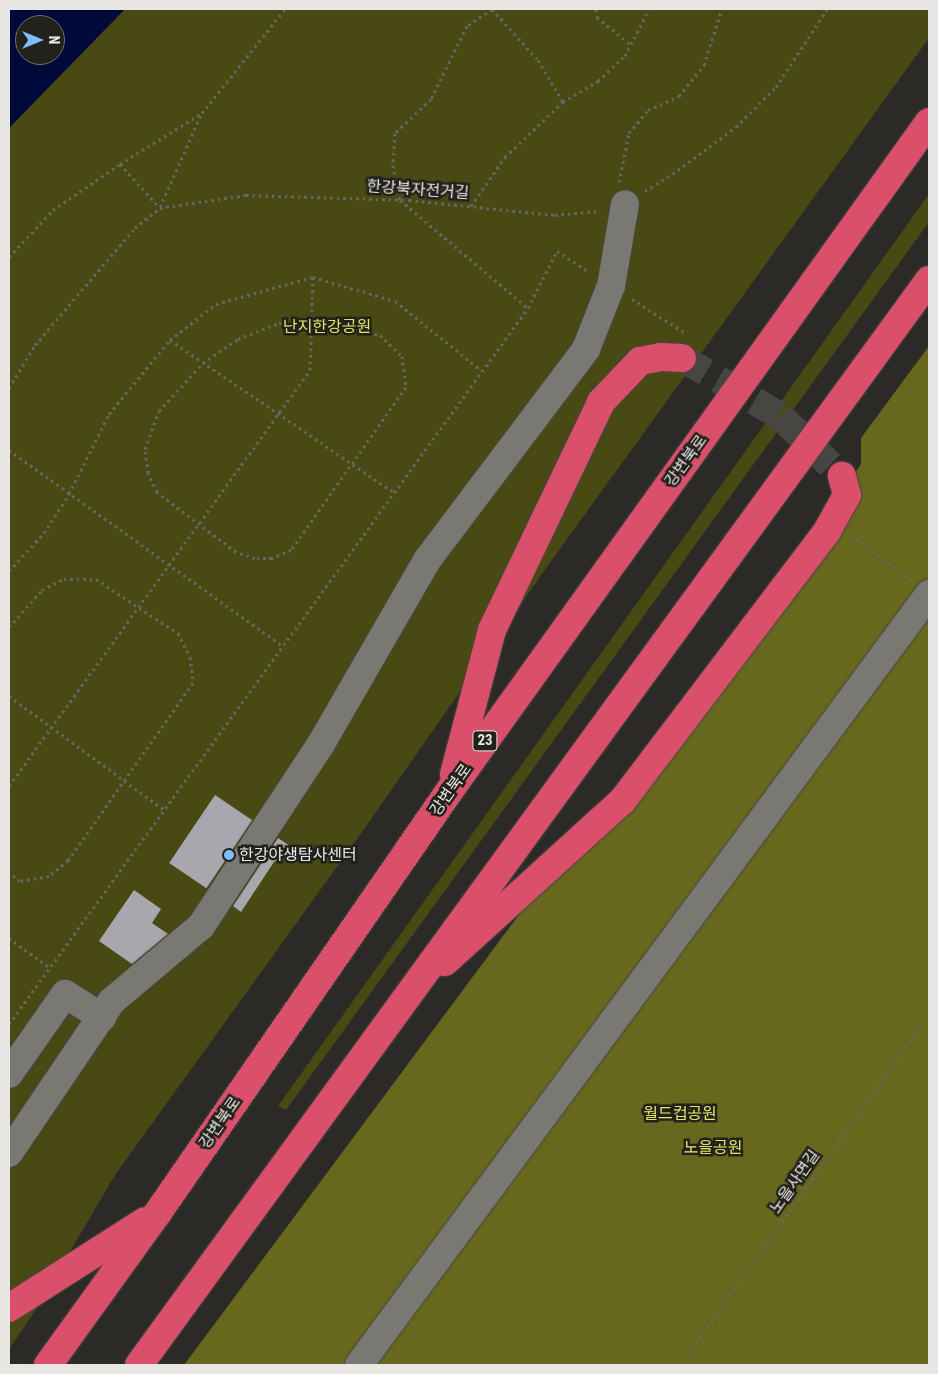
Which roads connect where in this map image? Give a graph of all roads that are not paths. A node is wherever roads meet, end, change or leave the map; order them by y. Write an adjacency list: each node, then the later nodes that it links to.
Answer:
1 (929, 122): 7 (highway, 강변북로 / 23)
2 (625, 204): 9 (street)
3 (929, 280): 8 (highway)
4 (683, 345): 7 (highway)
5 (842, 476): 8 (highway)
6 (929, 594): 16 (street)
7 (450, 790): 12 (highway, 강변북로 / 23)
8 (400, 1004): 15 (highway)
9 (102, 1017): 10 (street); 11 (street)
10 (9, 1074)
11 (9, 1154)
12 (157, 1214): 13 (highway); 14 (highway, 강변북로 / 23)
13 (9, 1308)
14 (48, 1365)
15 (139, 1365)
16 (359, 1365)

